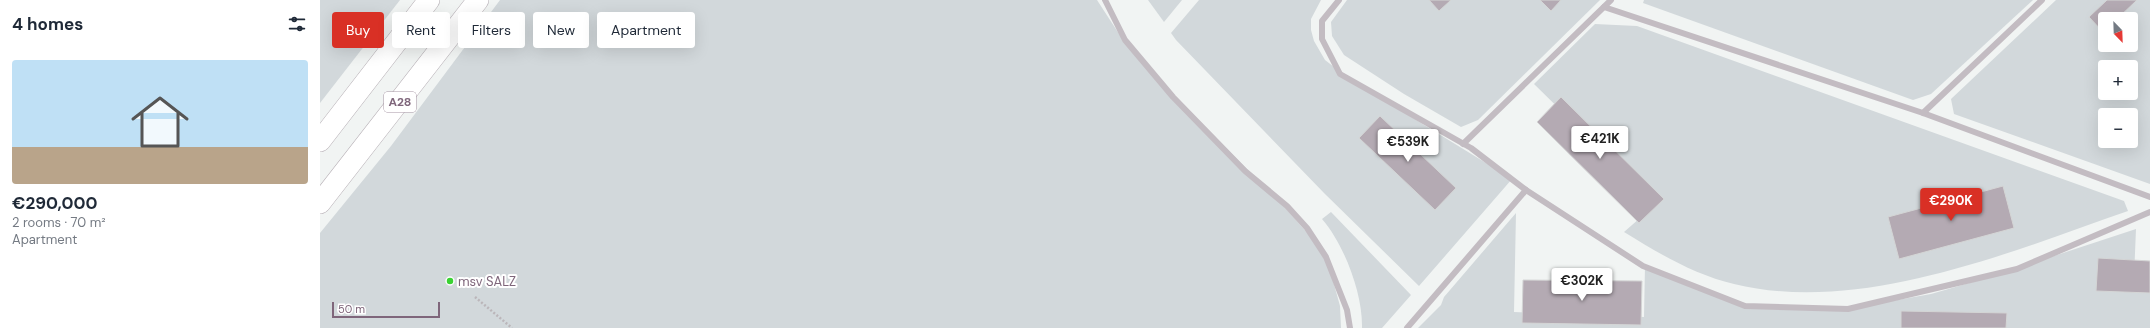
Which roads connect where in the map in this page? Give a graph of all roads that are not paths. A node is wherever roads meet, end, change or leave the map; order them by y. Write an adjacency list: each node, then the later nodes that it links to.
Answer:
1 (429, 0): 9 (highway)
2 (478, 0): 13 (highway, A28)
3 (1105, 0): 15 (lane)
4 (1339, 0): 10 (lane)
5 (1611, 0): 7 (lane)
6 (2042, 0): 8 (lane)
7 (1604, 7): 8 (lane); 10 (lane)
8 (1923, 114): 12 (lane)
9 (320, 141)
10 (1463, 144): 11 (lane)
11 (1526, 190): 14 (lane); 16 (lane)
12 (2150, 197)
13 (320, 203)
14 (2150, 212)
15 (1350, 328)
16 (1406, 328)

